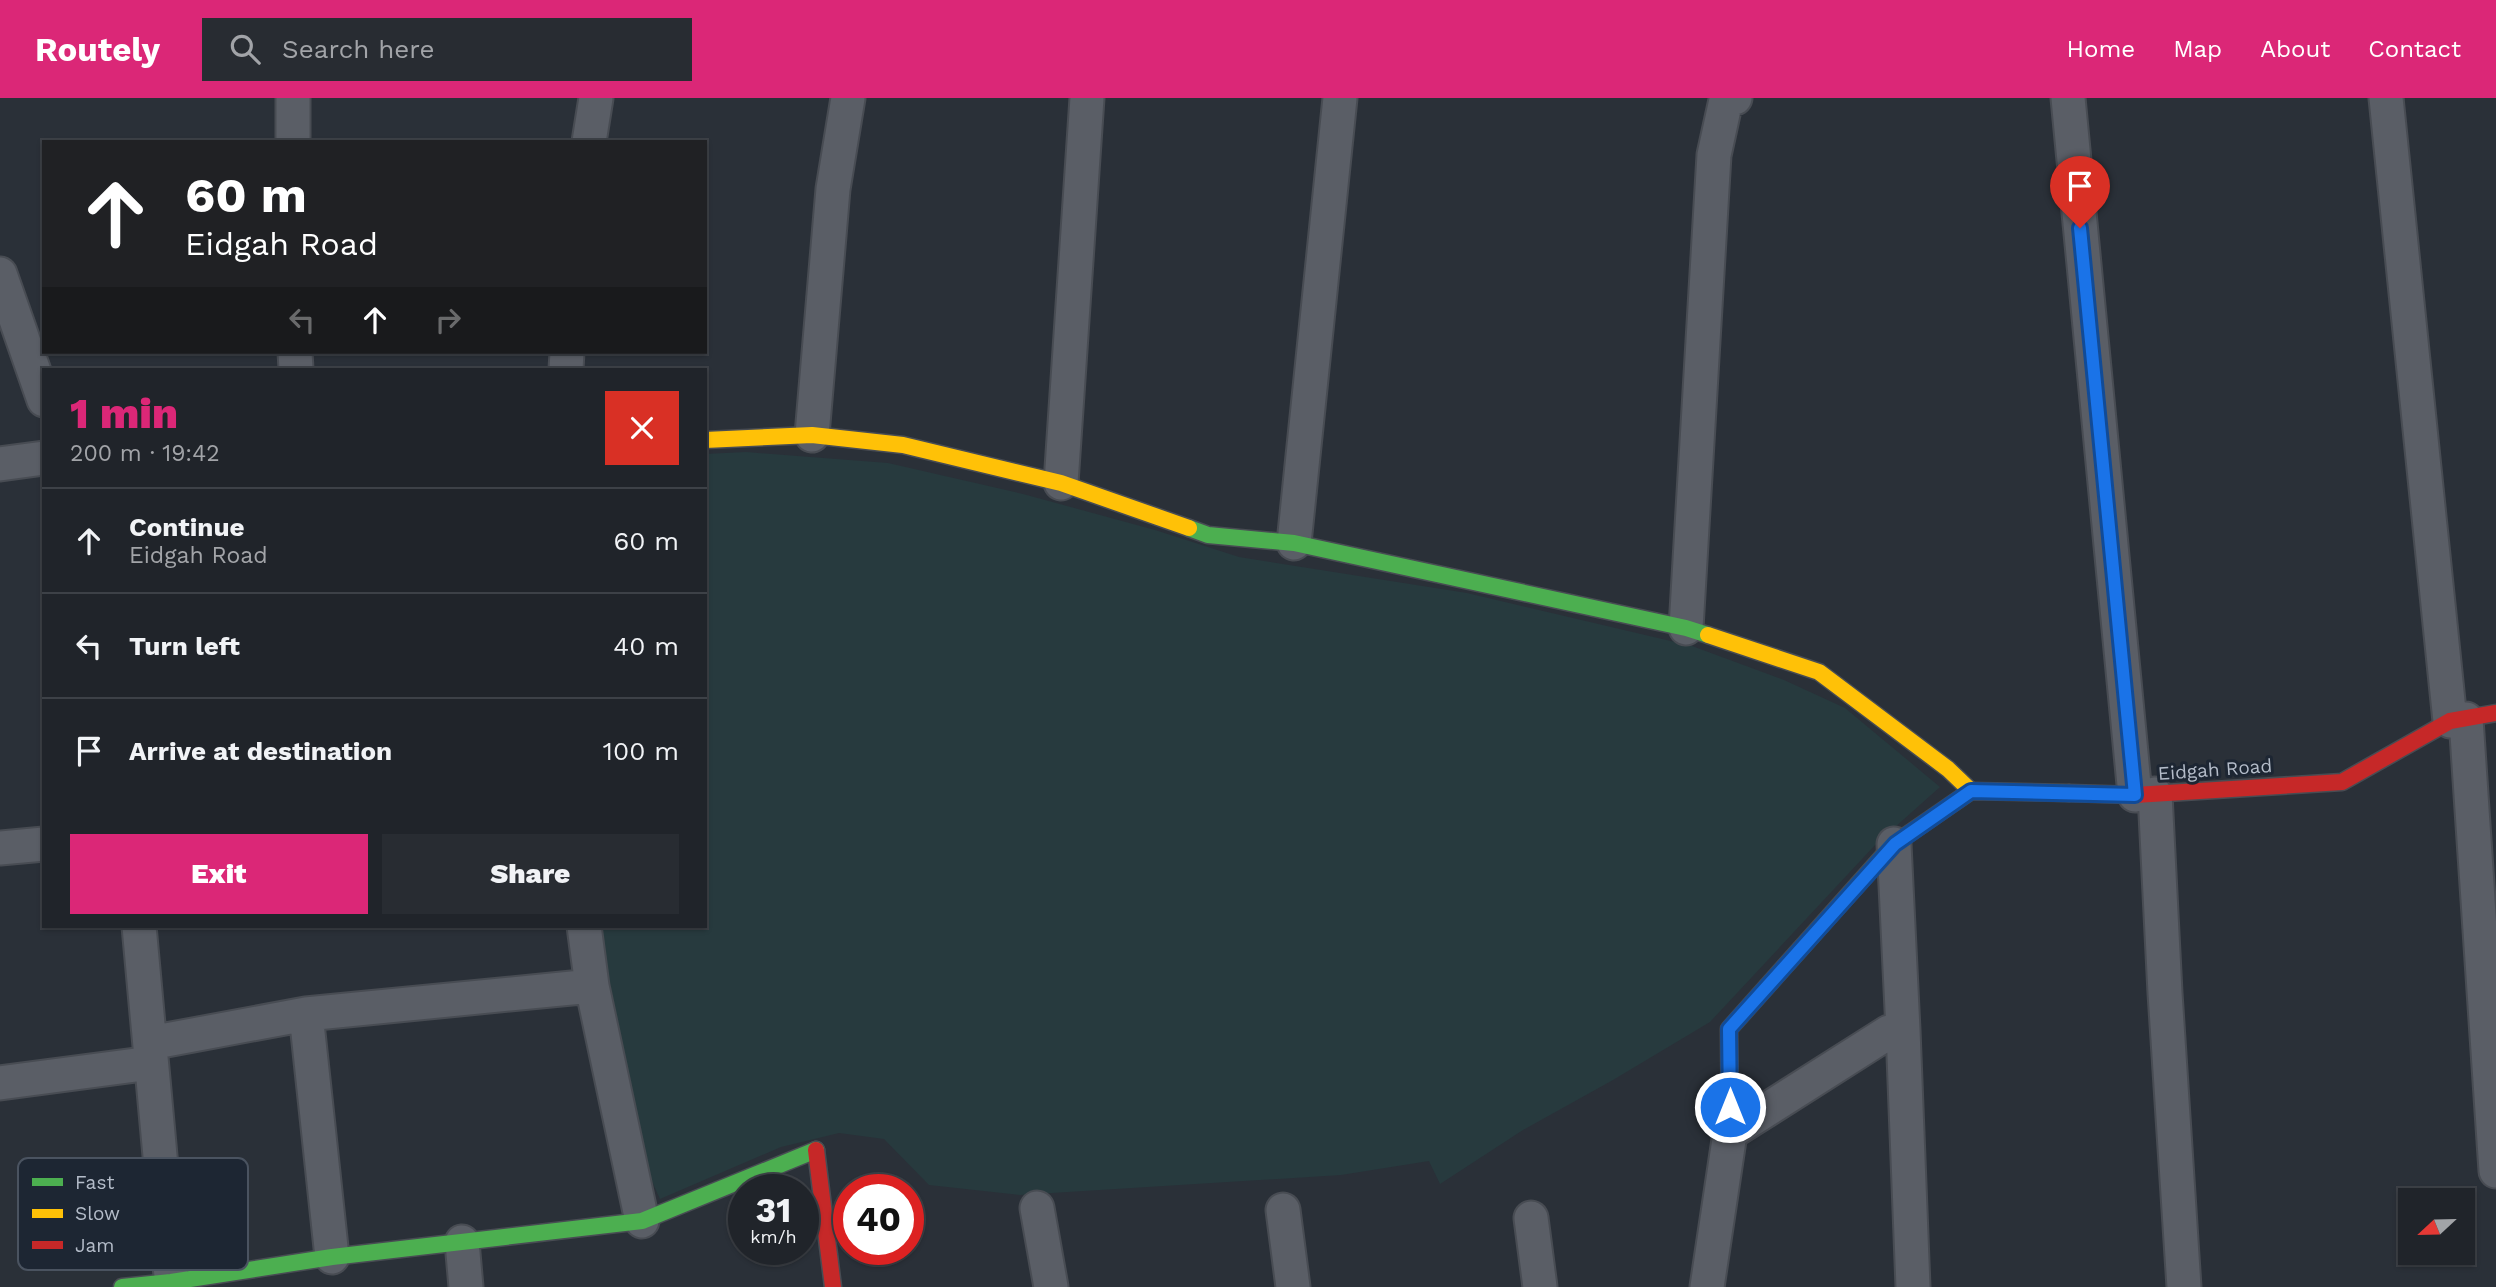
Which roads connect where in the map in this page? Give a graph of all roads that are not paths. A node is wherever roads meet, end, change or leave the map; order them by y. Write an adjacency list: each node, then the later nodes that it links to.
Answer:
1 (293, 98): 9 (street)
2 (596, 98): 10 (street)
3 (848, 98): 13 (street)
4 (1087, 98): 17 (street)
5 (1340, 98): 18 (street)
6 (1735, 98): 19 (street)
7 (2068, 98): 22 (street)
8 (2386, 98): 20 (street)
9 (293, 140)
10 (589, 140)
11 (0, 274): 12 (street)
12 (42, 394)
13 (812, 435): 14 (street); 17 (street)
14 (707, 440)
15 (42, 458): 16 (street)
16 (0, 464)
17 (1061, 484): 18 (street)
18 (1294, 543): 19 (street)
19 (1686, 628): 21 (street)
20 (2471, 718): 22 (street, Eidgah Road); 35 (street)
21 (1971, 791): 22 (street, Eidgah Road); 24 (street)
22 (2145, 795): 51 (street)
23 (42, 844): 25 (street)
24 (1895, 844): 30 (street); 33 (street)
25 (0, 848)
26 (139, 928): 31 (street)
27 (583, 928): 28 (street)
28 (592, 986): 29 (street); 39 (street)
29 (306, 1014): 31 (street); 41 (street)
30 (1903, 1030): 33 (street); 50 (street)
31 (151, 1053): 32 (street); 34 (street)
32 (0, 1083)
33 (1730, 1133): 49 (street)
34 (161, 1158)
35 (2496, 1171)
36 (1037, 1208): 46 (street)
37 (1283, 1210): 47 (street)
38 (1531, 1218): 48 (street)
39 (642, 1221): 40 (street); 45 (street)
40 (462, 1242): 41 (street); 44 (street)
41 (332, 1257): 42 (street)
42 (172, 1284): 43 (street)
43 (122, 1287)
44 (466, 1287)
45 (833, 1287)
46 (1051, 1287)
47 (1293, 1287)
48 (1540, 1287)
49 (1707, 1287)
50 (1913, 1287)
51 (2184, 1287)

